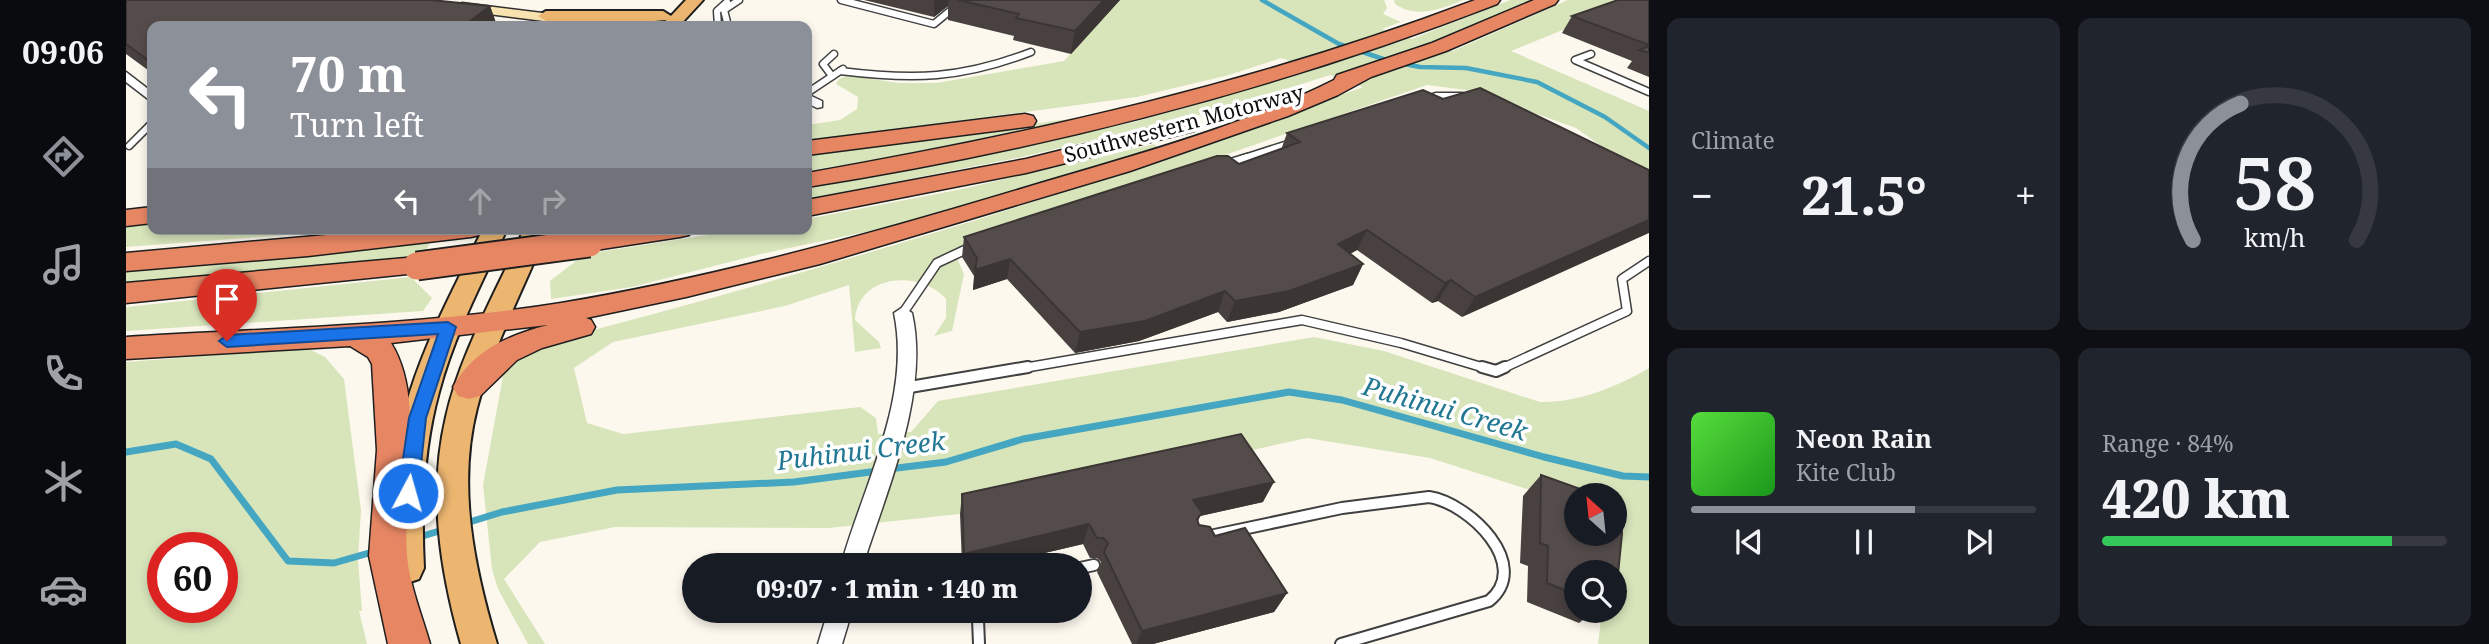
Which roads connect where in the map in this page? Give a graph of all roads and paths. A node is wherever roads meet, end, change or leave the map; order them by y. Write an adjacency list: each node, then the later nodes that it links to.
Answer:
1 (678, 0): 13 (main road)
2 (695, 0): 14 (main road)
3 (730, 0): 15 (lane)
4 (739, 0): 16 (lane)
5 (841, 0): 6 (lane)
6 (962, 0)
7 (1492, 0): 20 (highway, Southwestern Motorway)
8 (1549, 0): 23 (highway, Southwestern Motorway)
9 (444, 5): 10 (main road)
10 (546, 16): 11 (main road); 12 (main road)
11 (581, 21)
12 (649, 21)
13 (662, 21)
14 (664, 21)
15 (718, 21)
16 (726, 21)
17 (1031, 52): 22 (lane)
18 (834, 54): 22 (lane)
19 (1591, 54): 24 (lane)
20 (1303, 66): 32 (highway); 34 (highway, Southwestern Motorway)
21 (126, 76): 25 (street)
22 (832, 76): 26 (lane)
23 (1352, 78): 35 (highway, Southwestern Motorway); 45 (highway)
24 (1649, 92)
25 (147, 94)
26 (812, 96)
27 (1466, 97): 28 (lane)
28 (1423, 100)
29 (147, 128): 31 (lane)
30 (1306, 138): 33 (lane)
31 (129, 146)
32 (812, 147)
33 (1214, 168)
34 (812, 179)
35 (812, 207)
36 (147, 216): 37 (highway)
37 (126, 218)
38 (424, 235): 44 (highway)
39 (492, 235): 49 (main road)
40 (533, 235): 48 (main road)
41 (641, 235): 46 (highway, bridge)
42 (978, 244): 47 (lane)
43 (1649, 261): 53 (lane)
44 (126, 262)
45 (726, 278): 48 (highway); 52 (highway)
46 (126, 293)
47 (903, 313): 53 (street)
48 (495, 321): 49 (highway); 52 (main road)
49 (448, 327): 50 (highway); 54 (main road)
50 (354, 333): 51 (highway); 54 (highway)
51 (126, 348)
52 (469, 387): 60 (main road)
53 (902, 388): 56 (street)
54 (398, 512): 59 (highway)
55 (1196, 540): 63 (lane)
56 (856, 553)
57 (836, 623): 61 (street)
58 (978, 623): 62 (lane)
59 (412, 644)
60 (479, 644)
61 (830, 644)
62 (978, 644)
63 (1341, 644)

